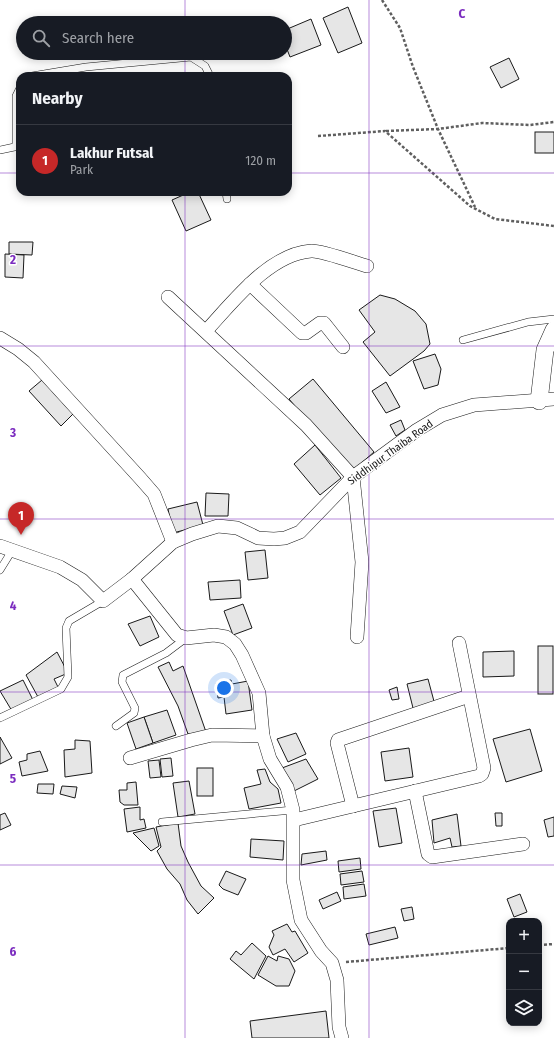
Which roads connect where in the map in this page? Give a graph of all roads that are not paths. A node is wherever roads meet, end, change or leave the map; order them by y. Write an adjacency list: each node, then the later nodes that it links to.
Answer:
1 (153, 60): 3 (lane)
2 (197, 60): 4 (lane)
3 (56, 72)
4 (208, 72)
5 (16, 146): 6 (lane)
6 (0, 150)
7 (367, 266): 8 (street)
8 (250, 284): 12 (street); 15 (street)
9 (168, 297): 12 (street)
10 (554, 319): 14 (lane)
11 (554, 330): 16 (street)
12 (206, 331): 17 (street)
13 (0, 338): 18 (street)
14 (463, 340)
15 (343, 347)
16 (546, 400): 17 (street, Siddhipur Thaiba Road)
17 (353, 477): 18 (street, Siddhipur Thaiba Road); 23 (street)
18 (173, 542): 21 (street, Siddhipur Thaiba Road)
19 (6, 548): 20 (lane); 22 (street)
20 (0, 570)
21 (132, 579): 22 (street, Siddhipur Thaiba Road); 24 (street)
22 (103, 601): 27 (lane)
23 (357, 637)
24 (186, 638): 28 (lane); 29 (street)
25 (459, 643): 26 (street)
26 (469, 696): 31 (street); 32 (street)
27 (0, 718)
28 (116, 726)
29 (263, 736): 30 (street); 33 (street)
30 (130, 758)
31 (415, 791): 32 (street); 35 (street)
32 (353, 806): 33 (street)
33 (293, 815): 34 (lane); 36 (street)
34 (162, 822)
35 (523, 844)
36 (342, 1038)

